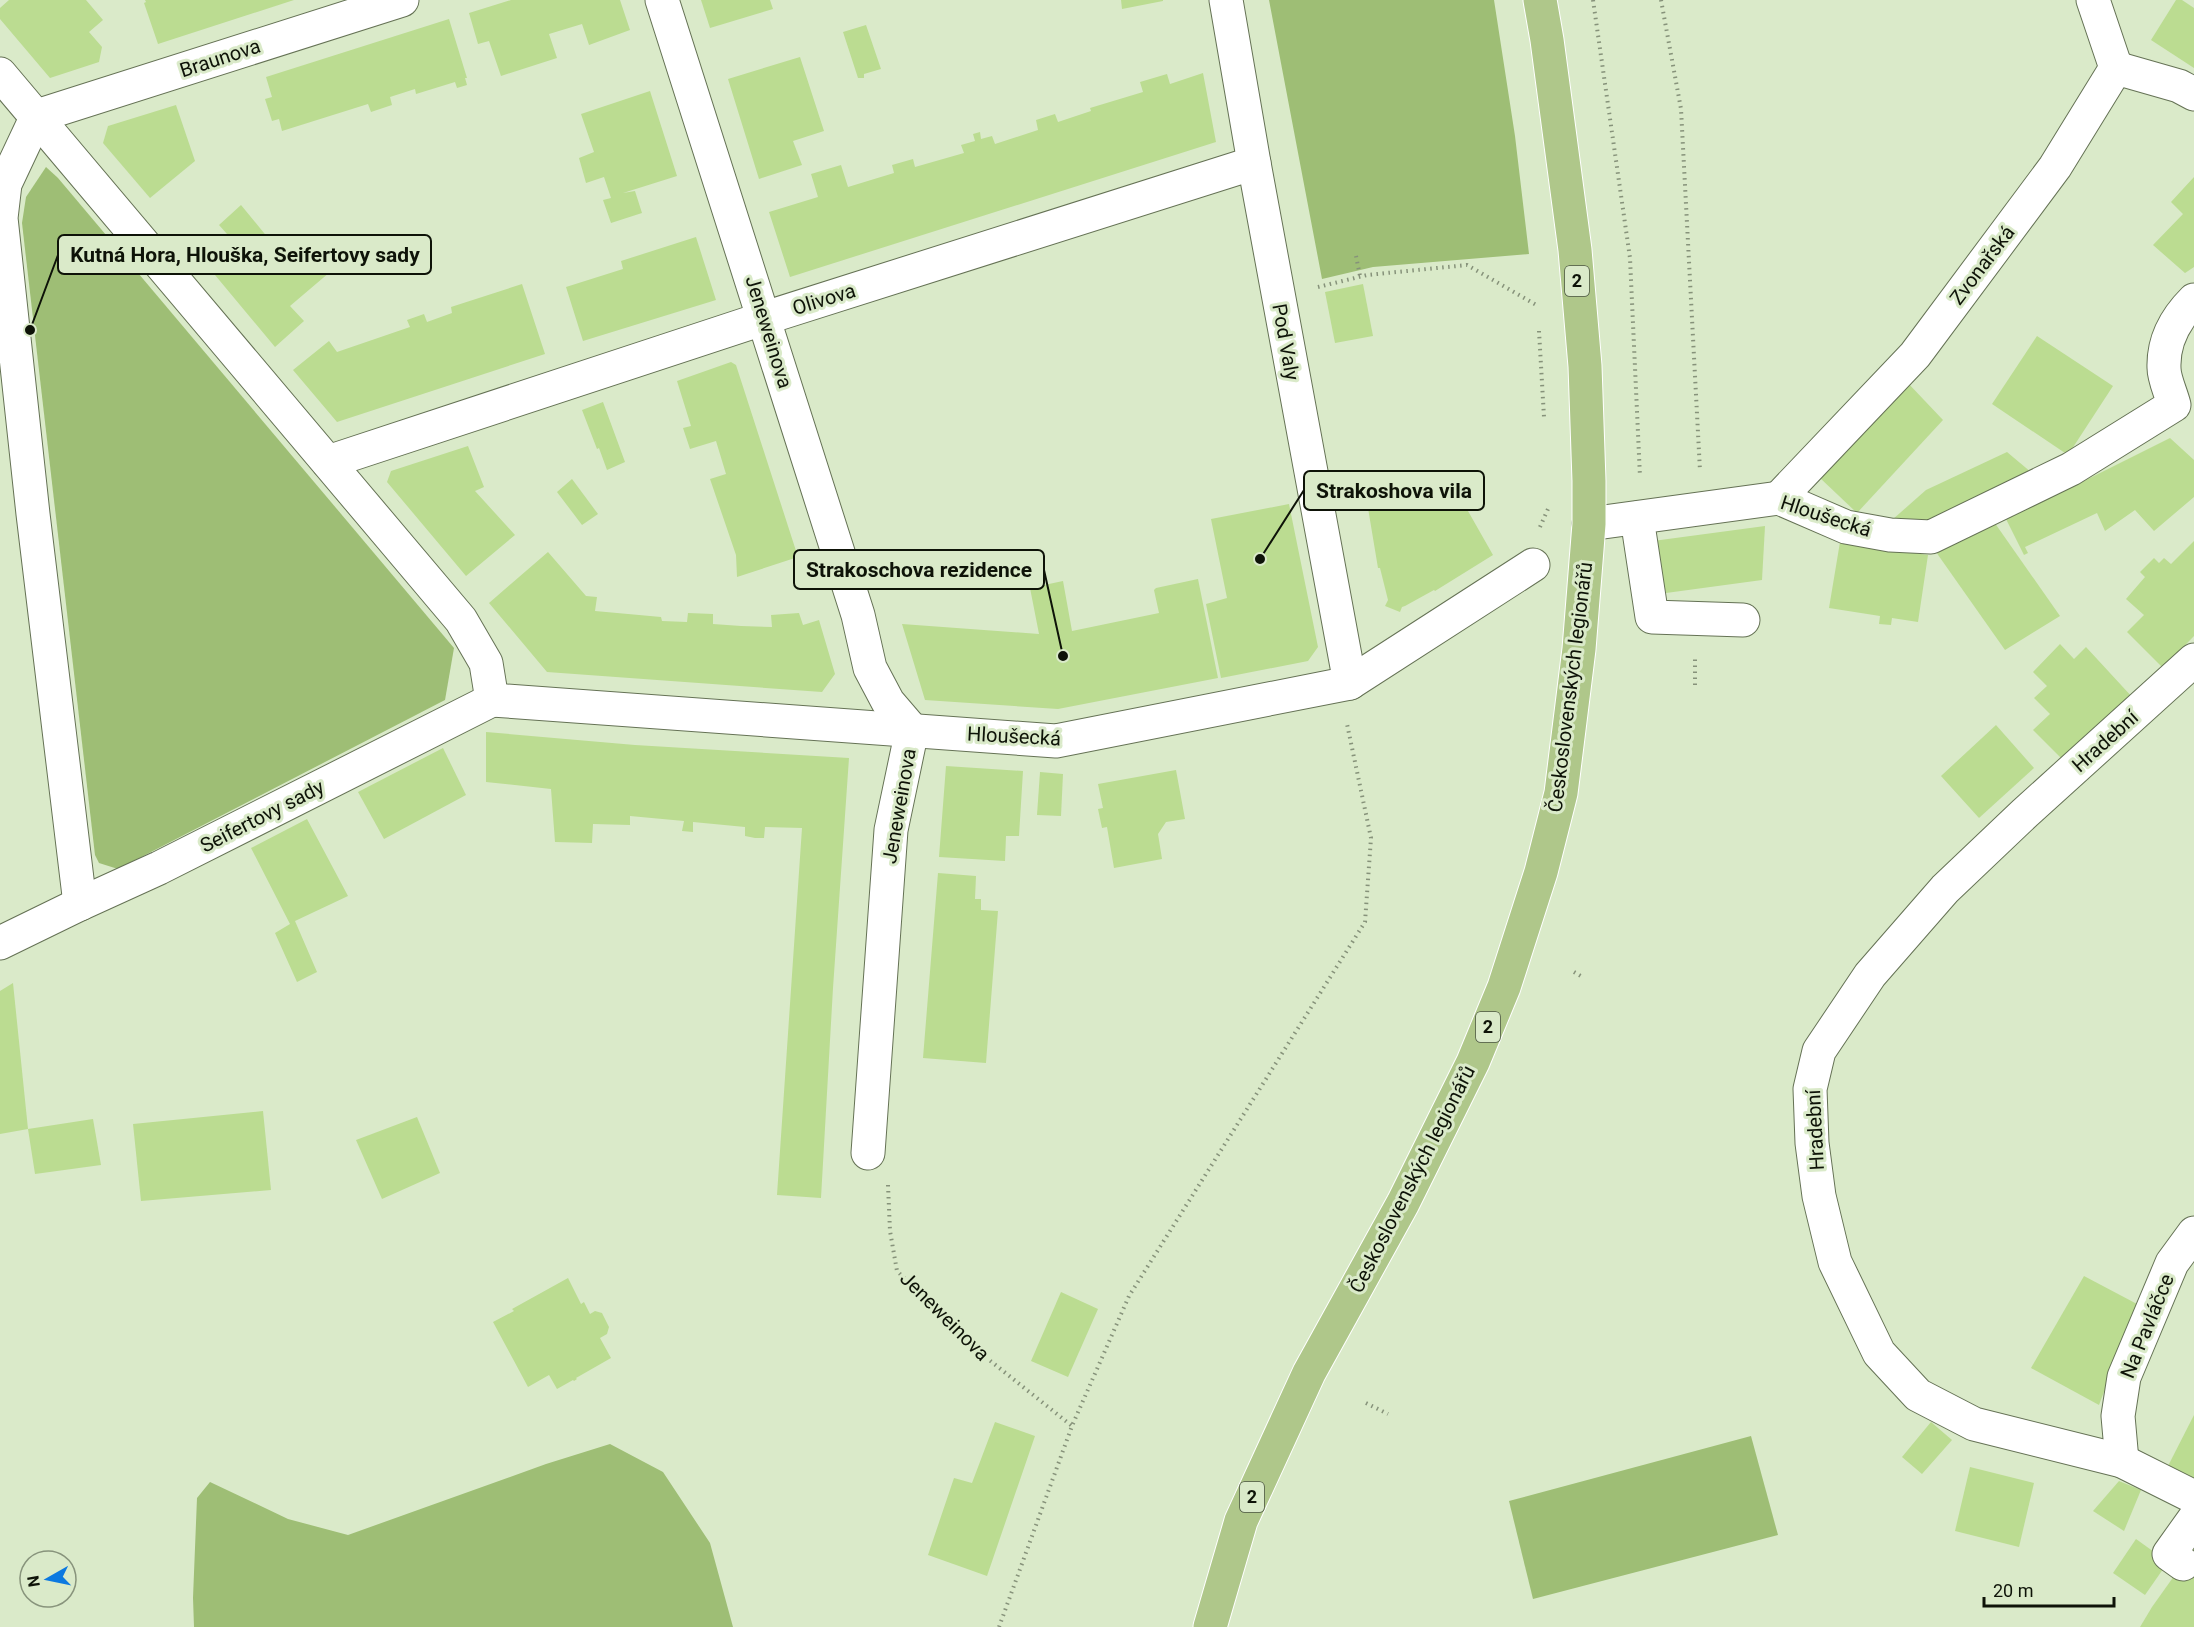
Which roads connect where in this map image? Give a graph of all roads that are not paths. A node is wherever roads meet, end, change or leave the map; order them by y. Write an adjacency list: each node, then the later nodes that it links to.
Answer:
1 (402, 0): 9 (street, Braunova)
2 (662, 0): 12 (street, Jeneweinova)
3 (1226, 0): 10 (street, Pod Valy)
4 (1540, 0): 17 (main road, Československých legionářů / 2)
5 (2093, 0): 6 (street)
6 (2116, 68): 8 (street); 15 (street, Zvonařská)
7 (0, 74): 9 (street)
8 (2194, 94)
9 (38, 116): 14 (street); 24 (street)
10 (1254, 163): 12 (street, Olivova); 21 (street, Pod Valy)
11 (2194, 300): 13 (street, Hloušecká)
12 (765, 318): 14 (street, Olivova); 23 (street, Jeneweinova)
13 (2184, 413): 15 (street, Hloušecká)
14 (328, 462): 22 (street)
15 (1779, 498): 16 (street, Hloušecká)
16 (1637, 518): 17 (street, Hloušecká); 19 (street)
17 (1589, 524): 32 (main road, Československých legionářů / 2)
18 (1533, 565): 21 (street, Hloušecká)
19 (1743, 620)
20 (2194, 660): 28 (street, Hradební)
21 (1350, 683): 23 (street, Hloušecká)
22 (492, 700): 23 (street, Hloušecká); 24 (street, Seifertovy sady)
23 (912, 730): 26 (street, Jeneweinova)
24 (80, 904): 25 (street, Seifertovy sady)
25 (0, 944)
26 (868, 1153)
27 (2194, 1233): 28 (street, Na Pavláčce)
28 (2122, 1461): 29 (street, Hradební)
29 (2194, 1497)
30 (2194, 1520): 31 (street)
31 (2182, 1564)
32 (1210, 1627)

